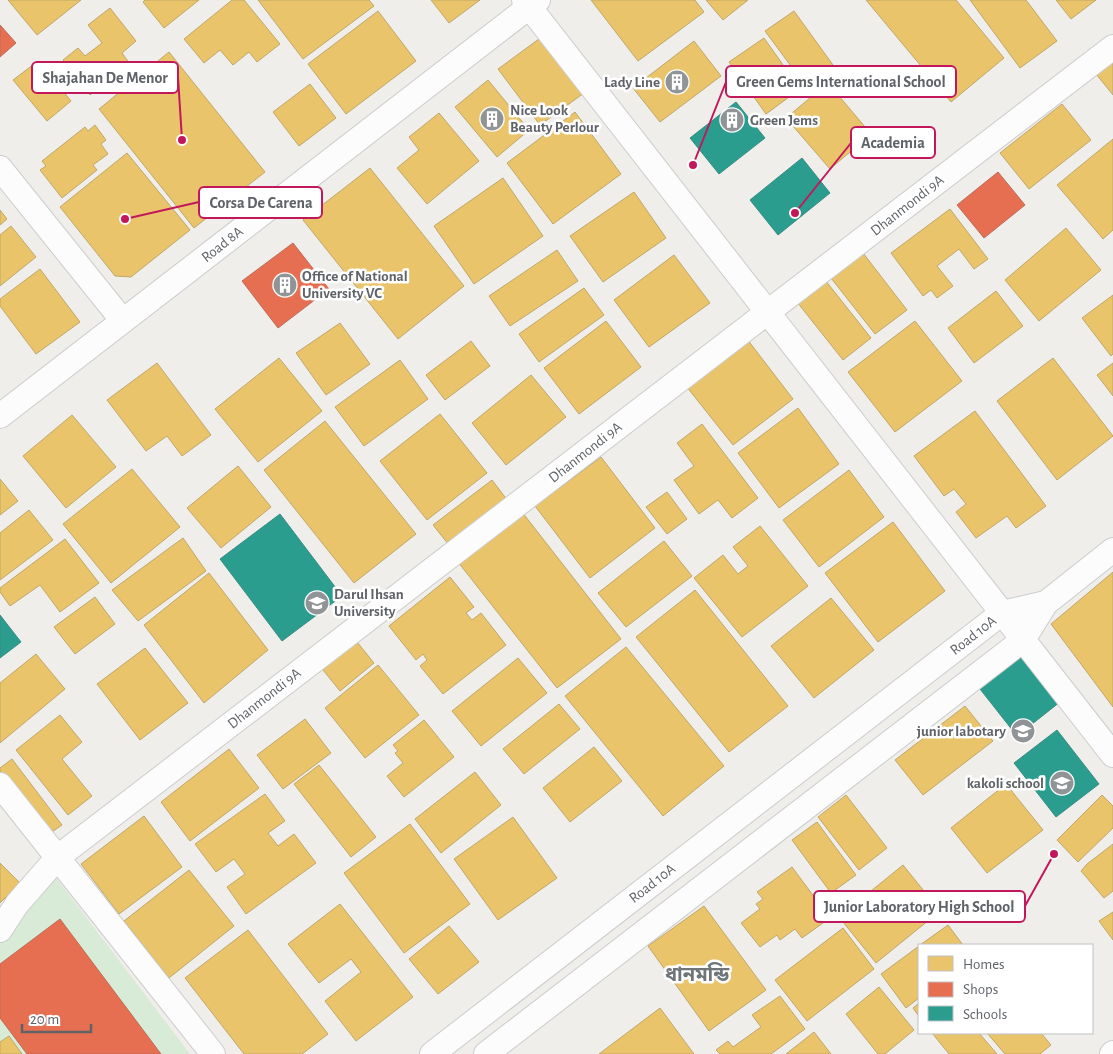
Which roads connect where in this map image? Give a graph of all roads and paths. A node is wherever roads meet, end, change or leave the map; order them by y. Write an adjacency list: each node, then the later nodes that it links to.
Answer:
1 (530, 2): 4 (street); 5 (street, Road 8A)
2 (1113, 47): 4 (street, Dhanmondi 9A)
3 (0, 168): 5 (street)
4 (767, 312): 9 (street); 13 (street, Dhanmondi 9A)
5 (123, 321): 6 (street, Road 8A)
6 (0, 416)
7 (1113, 550): 8 (street)
8 (1046, 603): 9 (street, Road 10A); 10 (street)
9 (1002, 613): 10 (street); 16 (street, Road 10A)
10 (1023, 640): 11 (street); 17 (street)
11 (1113, 755)
12 (0, 785): 13 (street)
13 (58, 857): 14 (street, Dhanmondi 9A); 15 (street)
14 (0, 930)
15 (213, 1054)
16 (432, 1054)
17 (486, 1054)

